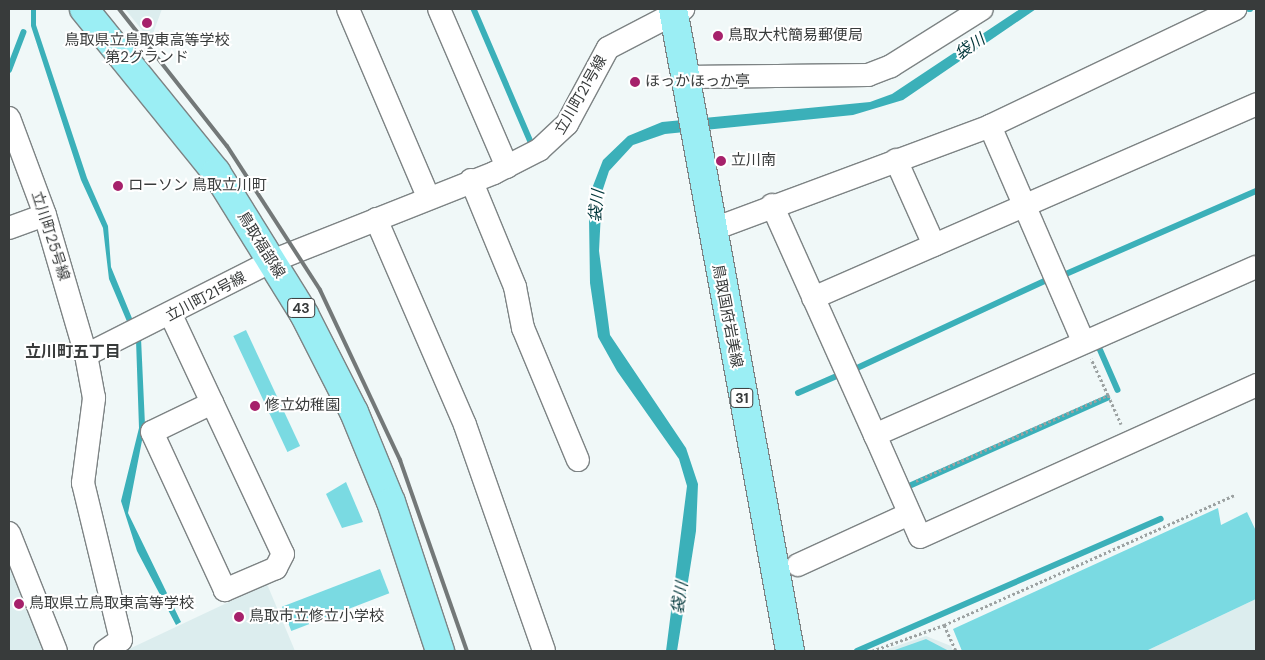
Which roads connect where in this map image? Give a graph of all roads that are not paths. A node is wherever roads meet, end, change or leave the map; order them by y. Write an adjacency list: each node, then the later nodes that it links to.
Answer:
1 (84, 9): 22 (main road, 鳥取福部線 / 43)
2 (348, 9): 14 (street)
3 (438, 9): 12 (street)
4 (982, 9): 7 (street)
5 (1235, 9): 10 (street)
6 (676, 10): 7 (main road, 鳥取国府岩美線 / 31); 12 (street, 立川町21号線)
7 (685, 77): 20 (main road, 鳥取国府岩美線 / 31)
8 (1256, 104): 16 (street)
9 (9, 118): 17 (street, 立川町25号線)
10 (990, 126): 11 (street); 16 (street)
11 (896, 160): 15 (street); 21 (street)
12 (507, 167): 13 (street, 立川町21号線)
13 (471, 180): 14 (street, 立川町21号線); 31 (street)
14 (428, 197): 18 (street, 立川町21号線)
15 (772, 205): 20 (street); 24 (street)
16 (1025, 205): 21 (street); 26 (street)
17 (45, 215): 19 (street); 27 (street, 立川町25号線)
18 (376, 219): 22 (street, 立川町21号線); 38 (street)
19 (9, 228)
20 (711, 230): 39 (main road, 鳥取国府岩美線 / 31)
21 (934, 245): 24 (street)
22 (272, 261): 25 (street, 立川町21号線); 37 (main road, 鳥取福部線 / 43)
23 (1256, 267): 26 (street)
24 (814, 298): 30 (street)
25 (172, 315): 27 (street, 立川町21号線); 29 (street)
26 (1083, 340): 30 (street)
27 (86, 355): 36 (street)
28 (1256, 385): 32 (street)
29 (212, 403): 29 (street)
30 (875, 435): 32 (street)
31 (578, 460)
32 (909, 514): 34 (street)
33 (9, 533): 35 (street)
34 (798, 565)
35 (56, 651)
36 (105, 651)
37 (440, 651)
38 (544, 651)
39 (790, 651)

